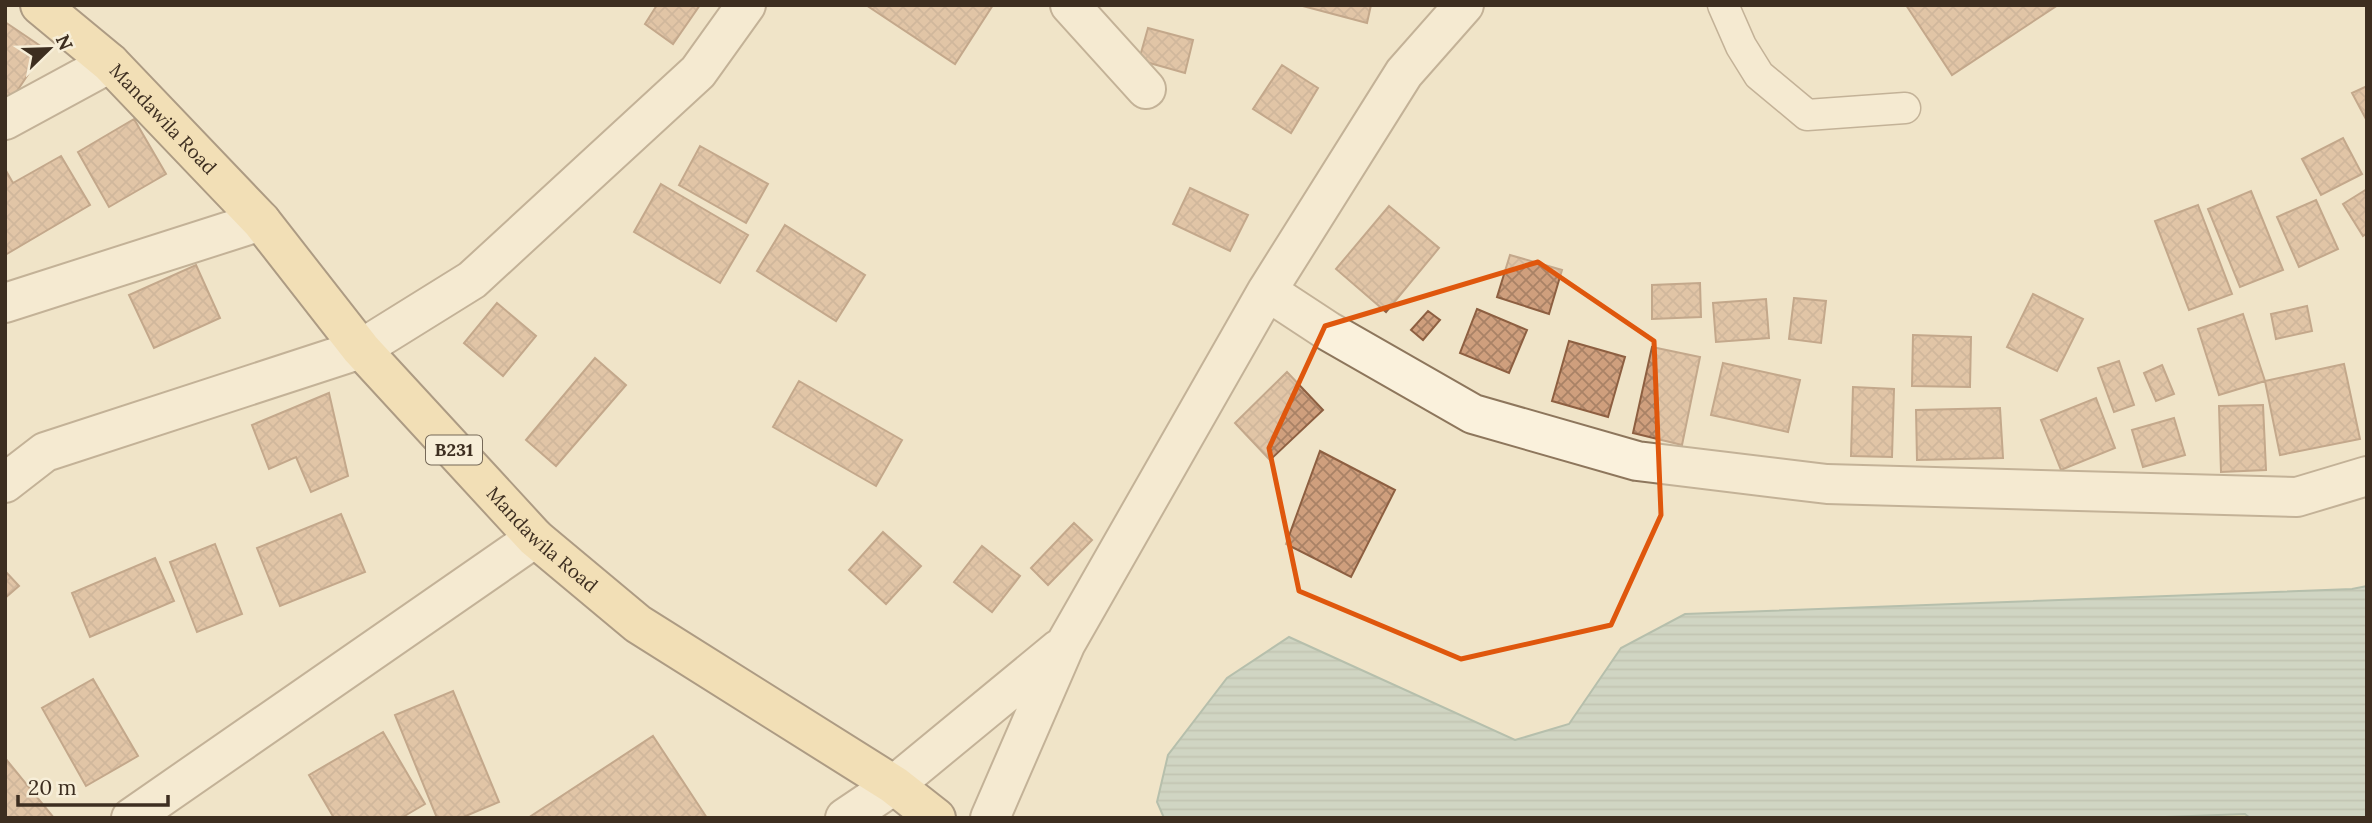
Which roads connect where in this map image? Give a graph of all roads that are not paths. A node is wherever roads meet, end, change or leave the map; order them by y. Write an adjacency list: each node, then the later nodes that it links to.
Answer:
1 (40, 5): 6 (main road, Mandawila Road / B231)
2 (746, 5): 13 (street)
3 (1070, 5): 7 (street)
4 (1464, 5): 11 (street)
5 (1723, 5): 8 (lane)
6 (110, 64): 9 (street); 10 (main road, Mandawila Road / B231)
7 (1146, 89)
8 (1905, 108)
9 (5, 120)
10 (261, 221): 12 (street); 13 (main road, Mandawila Road / B231)
11 (1267, 291): 14 (street); 17 (street)
12 (5, 303)
13 (360, 349): 15 (street); 16 (main road, Mandawila Road / B231)
14 (2367, 476)
15 (5, 483)
16 (535, 538): 18 (main road, Mandawila Road / B231); 19 (street)
17 (1066, 643): 18 (street); 22 (street)
18 (894, 785): 20 (street); 21 (main road, Mandawila Road / B231)
19 (131, 818)
20 (845, 818)
21 (936, 818)
22 (990, 818)

